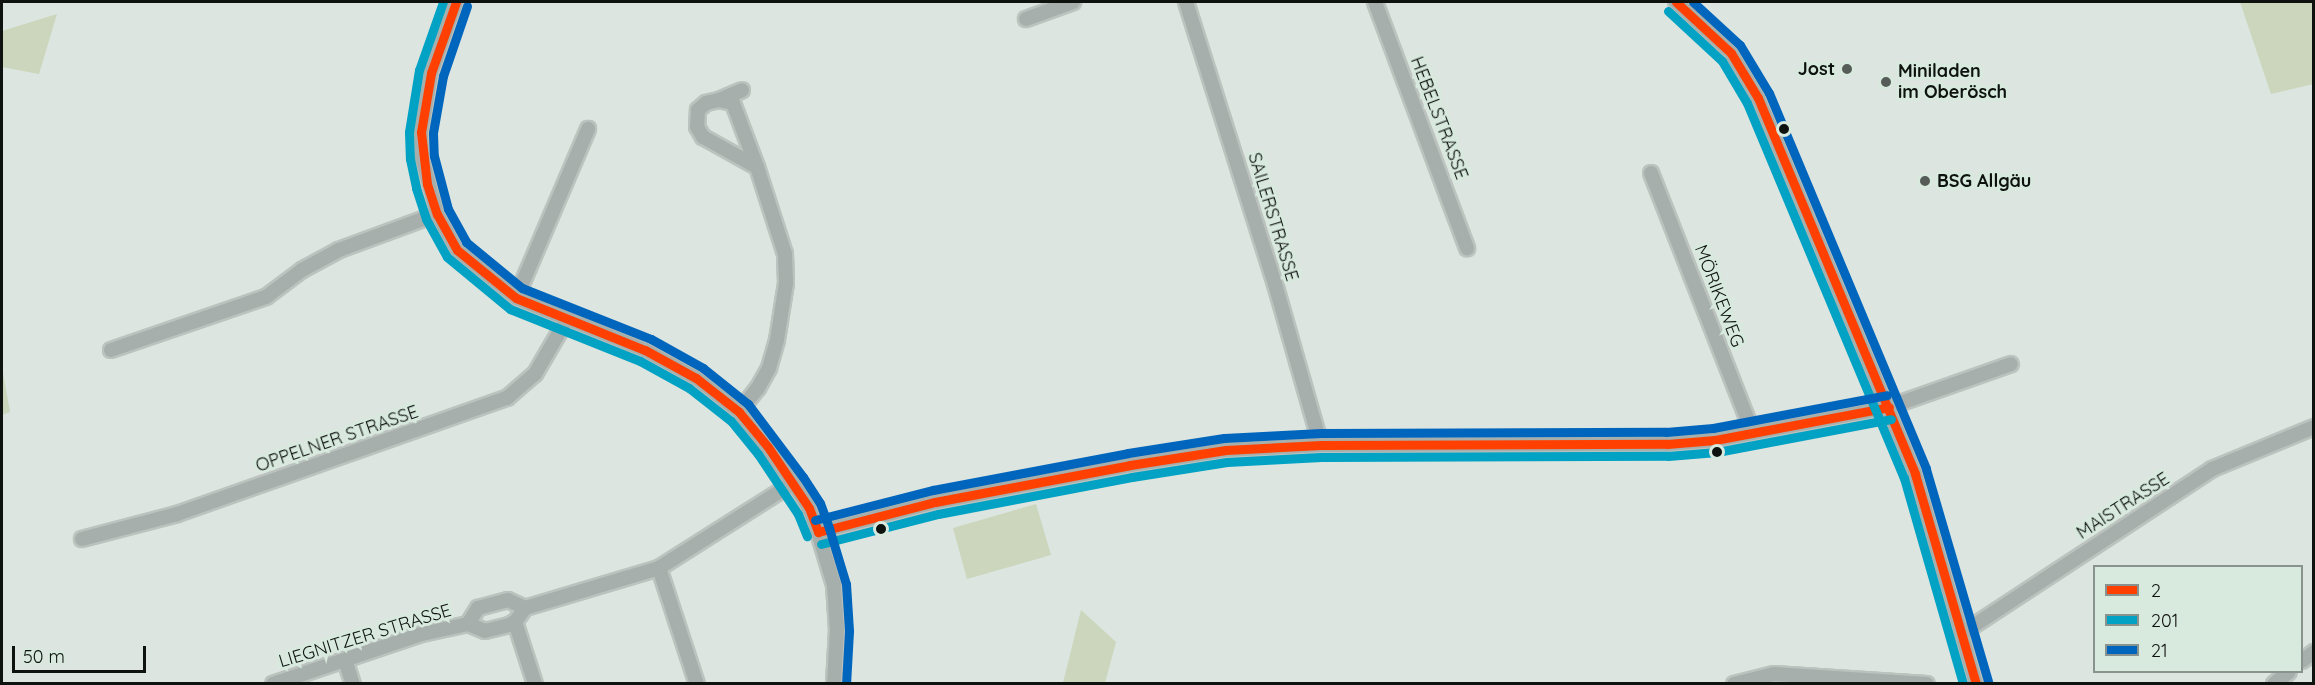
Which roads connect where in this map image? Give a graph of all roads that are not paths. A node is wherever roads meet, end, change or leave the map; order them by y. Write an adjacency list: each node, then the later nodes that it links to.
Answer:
1 (456, 2): 12 (street)
2 (1073, 2): 6 (street)
3 (1186, 2): 22 (street, SAILERSTRASSE)
4 (1375, 2): 13 (street, HEBELSTRASSE)
5 (1676, 2): 18 (street)
6 (1026, 18)
7 (742, 90): 8 (street)
8 (719, 100): 10 (street); 10 (street)
9 (588, 129): 14 (street)
10 (757, 166): 19 (street)
11 (1651, 173): 21 (street, MÖRIKEWEG)
12 (437, 213): 14 (street); 16 (street)
13 (1467, 248)
14 (516, 298): 15 (street)
15 (567, 319): 19 (street); 25 (street, OPPELNER STRASSE)
16 (111, 350)
17 (2011, 364): 18 (street)
18 (1889, 407): 21 (street); 30 (street)
19 (739, 412): 23 (street)
20 (2313, 427): 30 (street, MAISTRASSE)
21 (1753, 433): 22 (street)
22 (1321, 445): 24 (street)
23 (793, 483): 24 (street); 26 (street, LIEGNITZER STRASSE)
24 (818, 532): 37 (street)
25 (82, 539)
26 (659, 568): 27 (street, LIEGNITZER STRASSE); 36 (street)
27 (525, 608): 28 (street); 29 (street, LIEGNITZER STRASSE)
28 (515, 622): 29 (street, LIEGNITZER STRASSE); 35 (street)
29 (468, 624): 31 (street, LIEGNITZER STRASSE)
30 (1961, 634): 40 (street)
31 (345, 660): 33 (street, LIEGNITZER STRASSE); 34 (street)
32 (2288, 673): 41 (street)
33 (273, 684)
34 (353, 684)
35 (535, 684)
36 (697, 684)
37 (834, 684)
38 (1734, 684): 39 (street)
39 (1927, 684)
40 (1976, 684)
41 (2274, 684)

